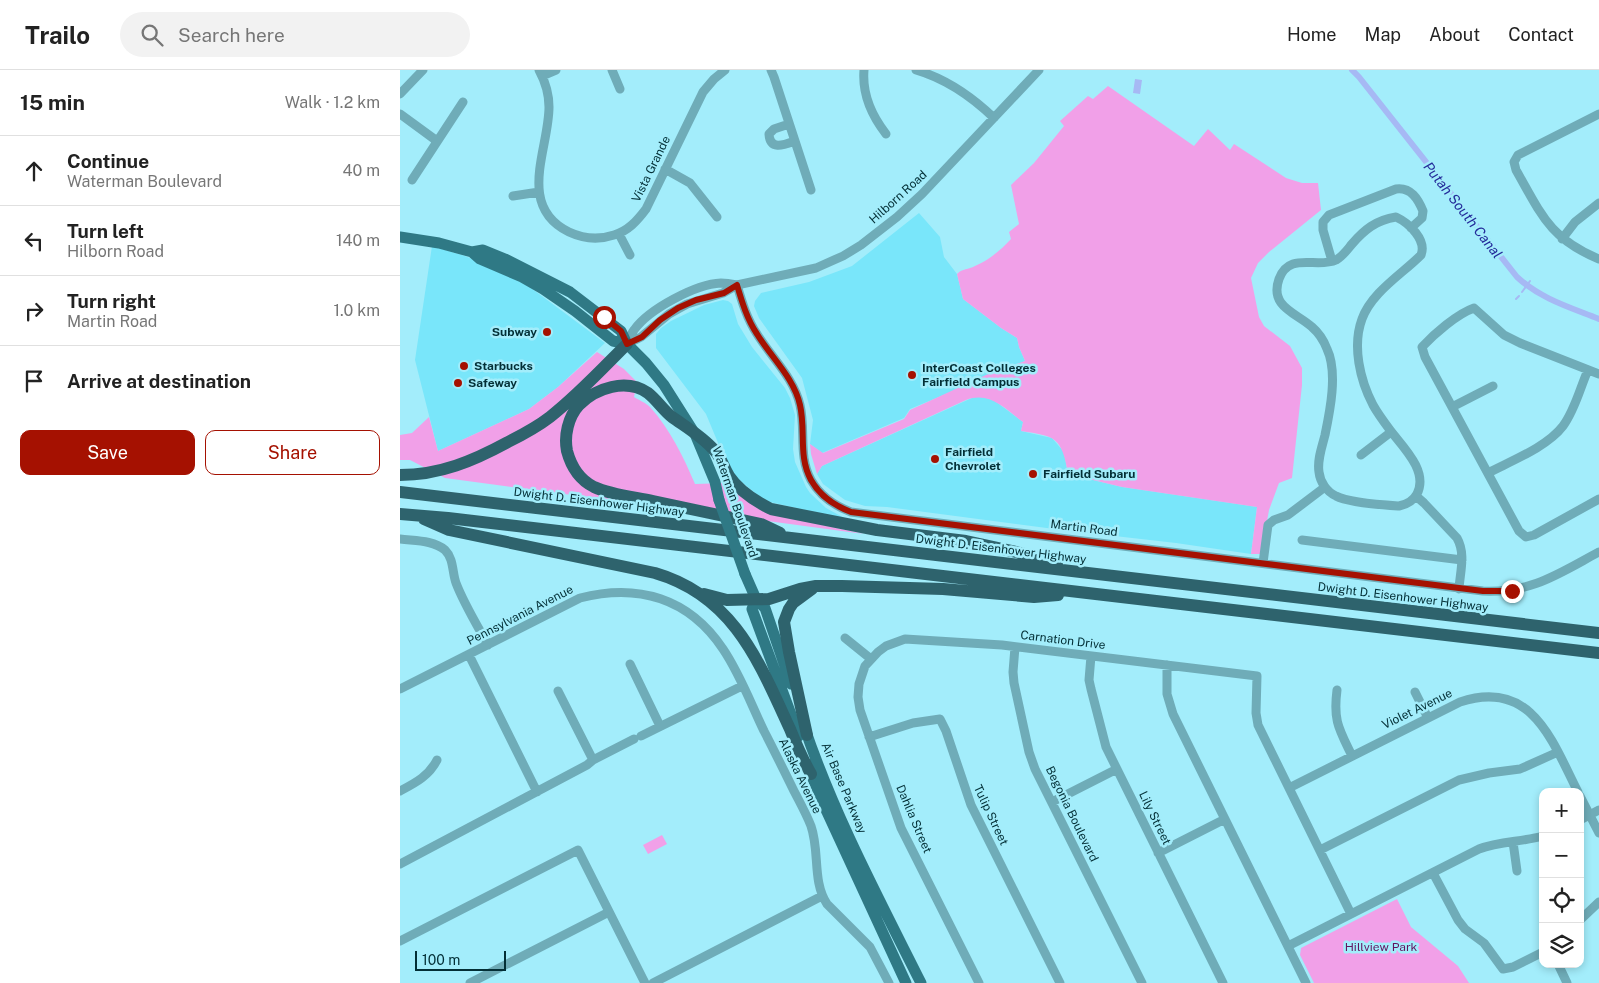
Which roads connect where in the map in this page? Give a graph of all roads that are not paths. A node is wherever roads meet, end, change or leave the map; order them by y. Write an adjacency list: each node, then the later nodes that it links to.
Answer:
1 (423, 70): 11 (street)
2 (556, 70): 9 (street)
3 (612, 70): 10 (street)
4 (725, 70): 20 (street, Vista Grande)
5 (771, 70): 16 (street)
6 (864, 70): 17 (street)
7 (916, 70): 15 (street)
8 (1039, 70): 15 (street, Hilborn Road)
9 (541, 73): 23 (street, Vista Grande)
10 (620, 88)
11 (400, 94)
12 (463, 102): 18 (street)
13 (400, 114): 18 (street)
14 (1599, 114): 30 (street)
15 (994, 118): 34 (street, Hilborn Road)
16 (790, 124): 19 (street); 19 (street)
17 (886, 134)
18 (437, 140): 21 (street)
19 (795, 141): 22 (street)
20 (665, 169): 26 (street); 28 (street, Vista Grande)
21 (412, 180)
22 (811, 190)
23 (539, 192): 24 (street); 28 (street, Vista Grande)
24 (513, 196)
25 (1599, 203): 30 (street)
26 (717, 218)
27 (1411, 228): 33 (street); 33 (street); 40 (street)
28 (619, 234): 31 (street)
29 (400, 237): 35 (main road, Waterman Boulevard)
30 (1562, 239): 32 (street)
31 (630, 255)
32 (1599, 259)
33 (1332, 261): 45 (street)
34 (737, 285): 35 (street, Hilborn Road); 56 (street, Martin Road)
35 (627, 344): 41 (main road, Waterman Boulevard); 44 (highway)
36 (1588, 370): 37 (street); 39 (street); 43 (street)
37 (1599, 374)
38 (1493, 386): 39 (street)
39 (1452, 407): 43 (street)
40 (1391, 432): 42 (street); 47 (street)
41 (695, 434): 51 (highway); 57 (highway); 58 (main road, Waterman Boulevard, bridge)
42 (1361, 455)
43 (1488, 474): 48 (street)
44 (400, 475)
45 (1325, 487): 47 (street); 56 (street)
46 (400, 492): 51 (highway, Dwight D. Eisenhower Highway)
47 (1416, 496): 55 (street)
48 (1599, 499)
49 (400, 514): 50 (highway)
50 (417, 516): 61 (highway); 62 (highway)
51 (791, 538): 57 (highway, Dwight D. Eisenhower Highway)
52 (400, 539): 67 (street)
53 (1302, 540): 55 (street)
54 (1599, 552): 60 (street, Martin Road)
55 (1462, 560): 60 (street)
56 (1263, 563): 60 (street, Martin Road)
57 (1081, 572): 65 (highway, Dwight D. Eisenhower Highway)
58 (746, 574): 64 (main road, Air Base Parkway)
59 (816, 586): 61 (highway); 64 (highway); 82 (highway)
60 (1459, 588)
61 (1081, 592): 69 (highway)
62 (701, 594): 64 (highway); 89 (highway)
63 (658, 598): 67 (street, Pennsylvania Avenue); 75 (street, Alaska Avenue)
64 (756, 599): 82 (main road, Air Base Parkway); 89 (main road, Air Base Parkway)
65 (1599, 634)
66 (845, 638): 72 (street)
67 (488, 645): 70 (street, Pennsylvania Avenue)
68 (1015, 647): 71 (street, Carnation Drive); 72 (street, Carnation Drive); 94 (street, Begonia Boulevard)
69 (1599, 654)
70 (469, 655): 76 (street, Pennsylvania Avenue); 93 (street)
71 (1091, 656): 74 (street, Carnation Drive); 88 (street, Lily Street)
72 (871, 659): 83 (street, Dahlia Street)
73 (630, 664): 81 (street)
74 (1167, 664): 90 (street, Carnation Drive); 99 (street)
75 (742, 686): 81 (street); 108 (street, Alaska Avenue)
76 (400, 689)
77 (1337, 690): 85 (street)
78 (558, 691): 87 (street)
79 (1415, 692): 80 (street)
80 (1428, 718): 84 (street, Violet Avenue); 85 (street, Violet Avenue)
81 (660, 726): 87 (street)
82 (807, 735): 122 (main road, Air Base Parkway)
83 (869, 737): 123 (street, Dahlia Street); 124 (street, Tulip Street)
84 (1558, 752): 91 (street, Violet Avenue); 103 (street)
85 (1352, 756): 90 (street, Violet Avenue)
86 (437, 760): 92 (street)
87 (593, 760): 93 (street)
88 (1117, 770): 94 (street); 104 (street, Lily Street)
89 (811, 774): 121 (main road, Air Base Parkway)
90 (1289, 788): 103 (street)
91 (1576, 788)
92 (400, 791)
93 (537, 792): 105 (street)
94 (1052, 802): 125 (street, Begonia Boulevard)
95 (1584, 804): 97 (street)
96 (1599, 810): 97 (street)
97 (1590, 815): 98 (street); 100 (street)
98 (1584, 818)
99 (1225, 820): 104 (street); 114 (street)
100 (1599, 833)
101 (1539, 837): 102 (street)
102 (1513, 842): 106 (street); 107 (street)
103 (1320, 850): 111 (street)
104 (1158, 853): 126 (street, Lily Street)
105 (400, 864)
106 (1517, 872)
107 (1433, 873): 111 (street); 115 (street)
108 (822, 896): 119 (street); 120 (street, Alaska Avenue)
109 (1599, 902): 112 (street)
110 (609, 912): 113 (street); 117 (street); 118 (street)
111 (1351, 914): 114 (street)
112 (1584, 916)
113 (400, 940)
114 (1288, 946): 127 (street)
115 (1539, 954)
116 (1560, 968): 128 (street)
117 (470, 983)
118 (645, 983)
119 (653, 983)
120 (889, 983)
121 (906, 983)
122 (921, 983)
123 (979, 983)
124 (1060, 983)
125 (1142, 983)
126 (1223, 983)
127 (1306, 983)
128 (1567, 983)

